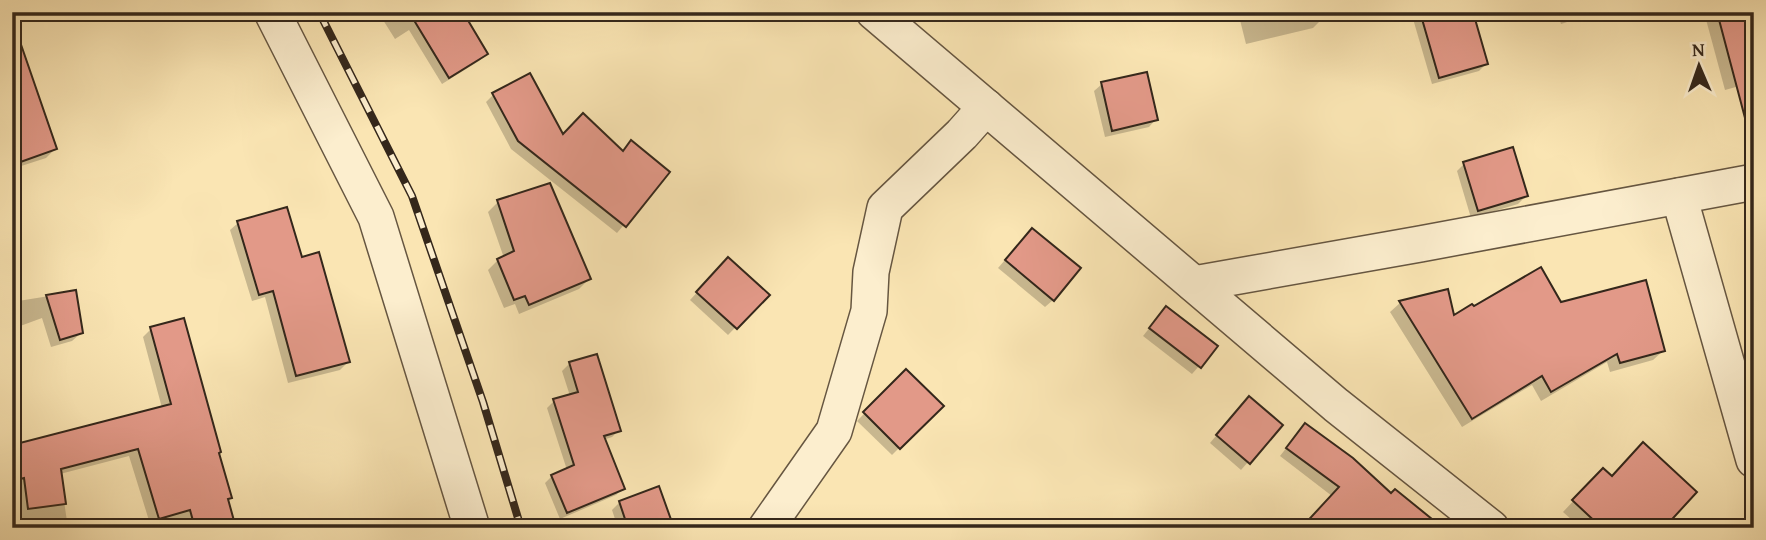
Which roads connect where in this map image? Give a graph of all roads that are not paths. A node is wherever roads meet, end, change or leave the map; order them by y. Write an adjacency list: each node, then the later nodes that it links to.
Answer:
1 (272, 12): 8 (street)
2 (874, 12): 3 (street)
3 (986, 107): 6 (street); 9 (street)
4 (1754, 182): 5 (street)
5 (1679, 195): 6 (street); 7 (street)
6 (1194, 284): 10 (street)
7 (1754, 460)
8 (470, 527)
9 (766, 528)
10 (1491, 528)

